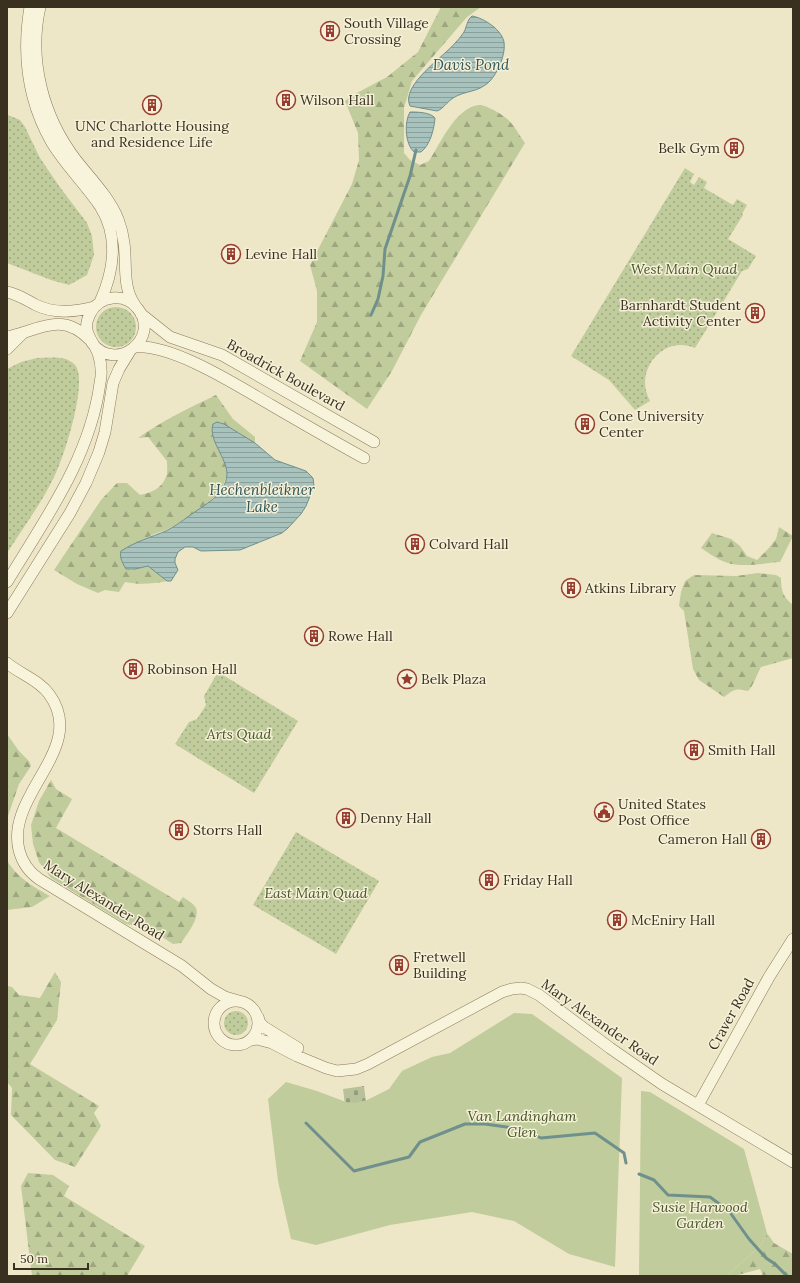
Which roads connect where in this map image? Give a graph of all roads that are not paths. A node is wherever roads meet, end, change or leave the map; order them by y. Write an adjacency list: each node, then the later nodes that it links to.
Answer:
1 (30, 7): 4 (street)
2 (40, 7): 5 (street)
3 (7, 292): 4 (street, Broadrick Boulevard)
4 (97, 305): 5 (street, Broadrick Boulevard); 8 (street)
5 (138, 309): 10 (street); 11 (street, Broadrick Boulevard)
6 (27, 332): 7 (street); 8 (street); 9 (street)
7 (7, 337)
8 (91, 342): 10 (street); 13 (street)
9 (7, 349)
10 (133, 349): 12 (street); 14 (street)
11 (374, 442)
12 (364, 458)
13 (16, 567): 14 (street); 15 (street)
14 (30, 576): 16 (street)
15 (7, 582)
16 (7, 613)
17 (7, 664): 19 (street, Mary Alexander Road)
18 (793, 939): 25 (street, Craver Road)
19 (206, 985): 20 (street, Mary Alexander Road); 22 (street, Mary Alexander Road)
20 (242, 1002): 21 (street, Mary Alexander Road); 22 (street)
21 (258, 1017): 23 (street); 24 (street, Mary Alexander Road)
22 (215, 1019): 23 (street, Mary Alexander Road)
23 (251, 1040): 24 (street, Mary Alexander Road)
24 (317, 1064): 25 (street, Mary Alexander Road)
25 (698, 1105): 26 (street, Mary Alexander Road)
26 (793, 1162)

